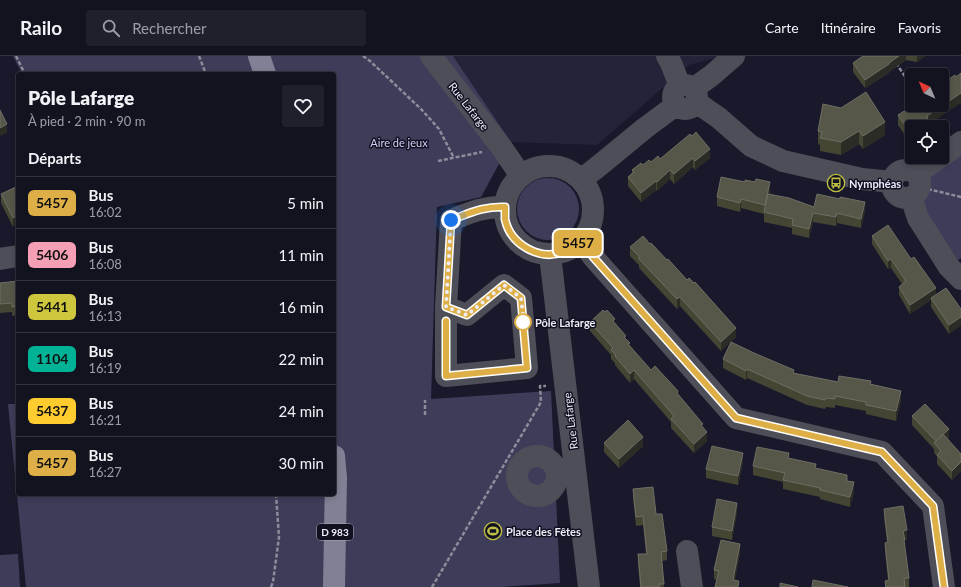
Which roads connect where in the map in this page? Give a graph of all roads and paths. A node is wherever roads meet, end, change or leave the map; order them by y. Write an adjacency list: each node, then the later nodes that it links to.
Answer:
1 (16, 56): 9 (path)
2 (199, 56): 10 (path)
3 (259, 56): 11 (main road)
4 (363, 56): 19 (path)
5 (431, 56): 17 (street, Rue Lafarge)
6 (667, 56): 13 (street)
7 (734, 56): 13 (street)
8 (896, 62): 12 (path)
9 (24, 72)
10 (205, 72)
11 (264, 72)
12 (905, 76)
13 (686, 95): 24 (street); 25 (street)
14 (931, 116): 15 (path)
15 (934, 120)
16 (961, 142): 18 (street)
17 (502, 148): 19 (path); 23 (street, Rue Lafarge)
18 (949, 150)
19 (454, 158): 20 (path)
20 (438, 161)
21 (930, 164): 22 (street)
22 (917, 174): 25 (street); 27 (street)
23 (521, 176): 24 (street); 29 (street)
24 (581, 180): 30 (street)
25 (892, 182): 27 (street)
26 (932, 190): 28 (path)
27 (911, 197): 34 (street)
28 (961, 197)
29 (505, 207): 31 (street); 35 (street)
30 (581, 240): 31 (street); 47 (street)
31 (550, 254): 45 (street, Rue Lafarge)
32 (16, 256): 33 (street)
33 (0, 259)
34 (957, 268)
35 (446, 307): 35 (street)
36 (540, 386): 44 (path)
37 (425, 400): 38 (path)
38 (425, 415)
39 (276, 496): 42 (path)
40 (336, 496): 43 (main road, D 983)
41 (687, 550): 46 (street)
42 (271, 587)
43 (334, 587)
44 (432, 587)
45 (589, 587)
46 (692, 587)
47 (944, 587)

